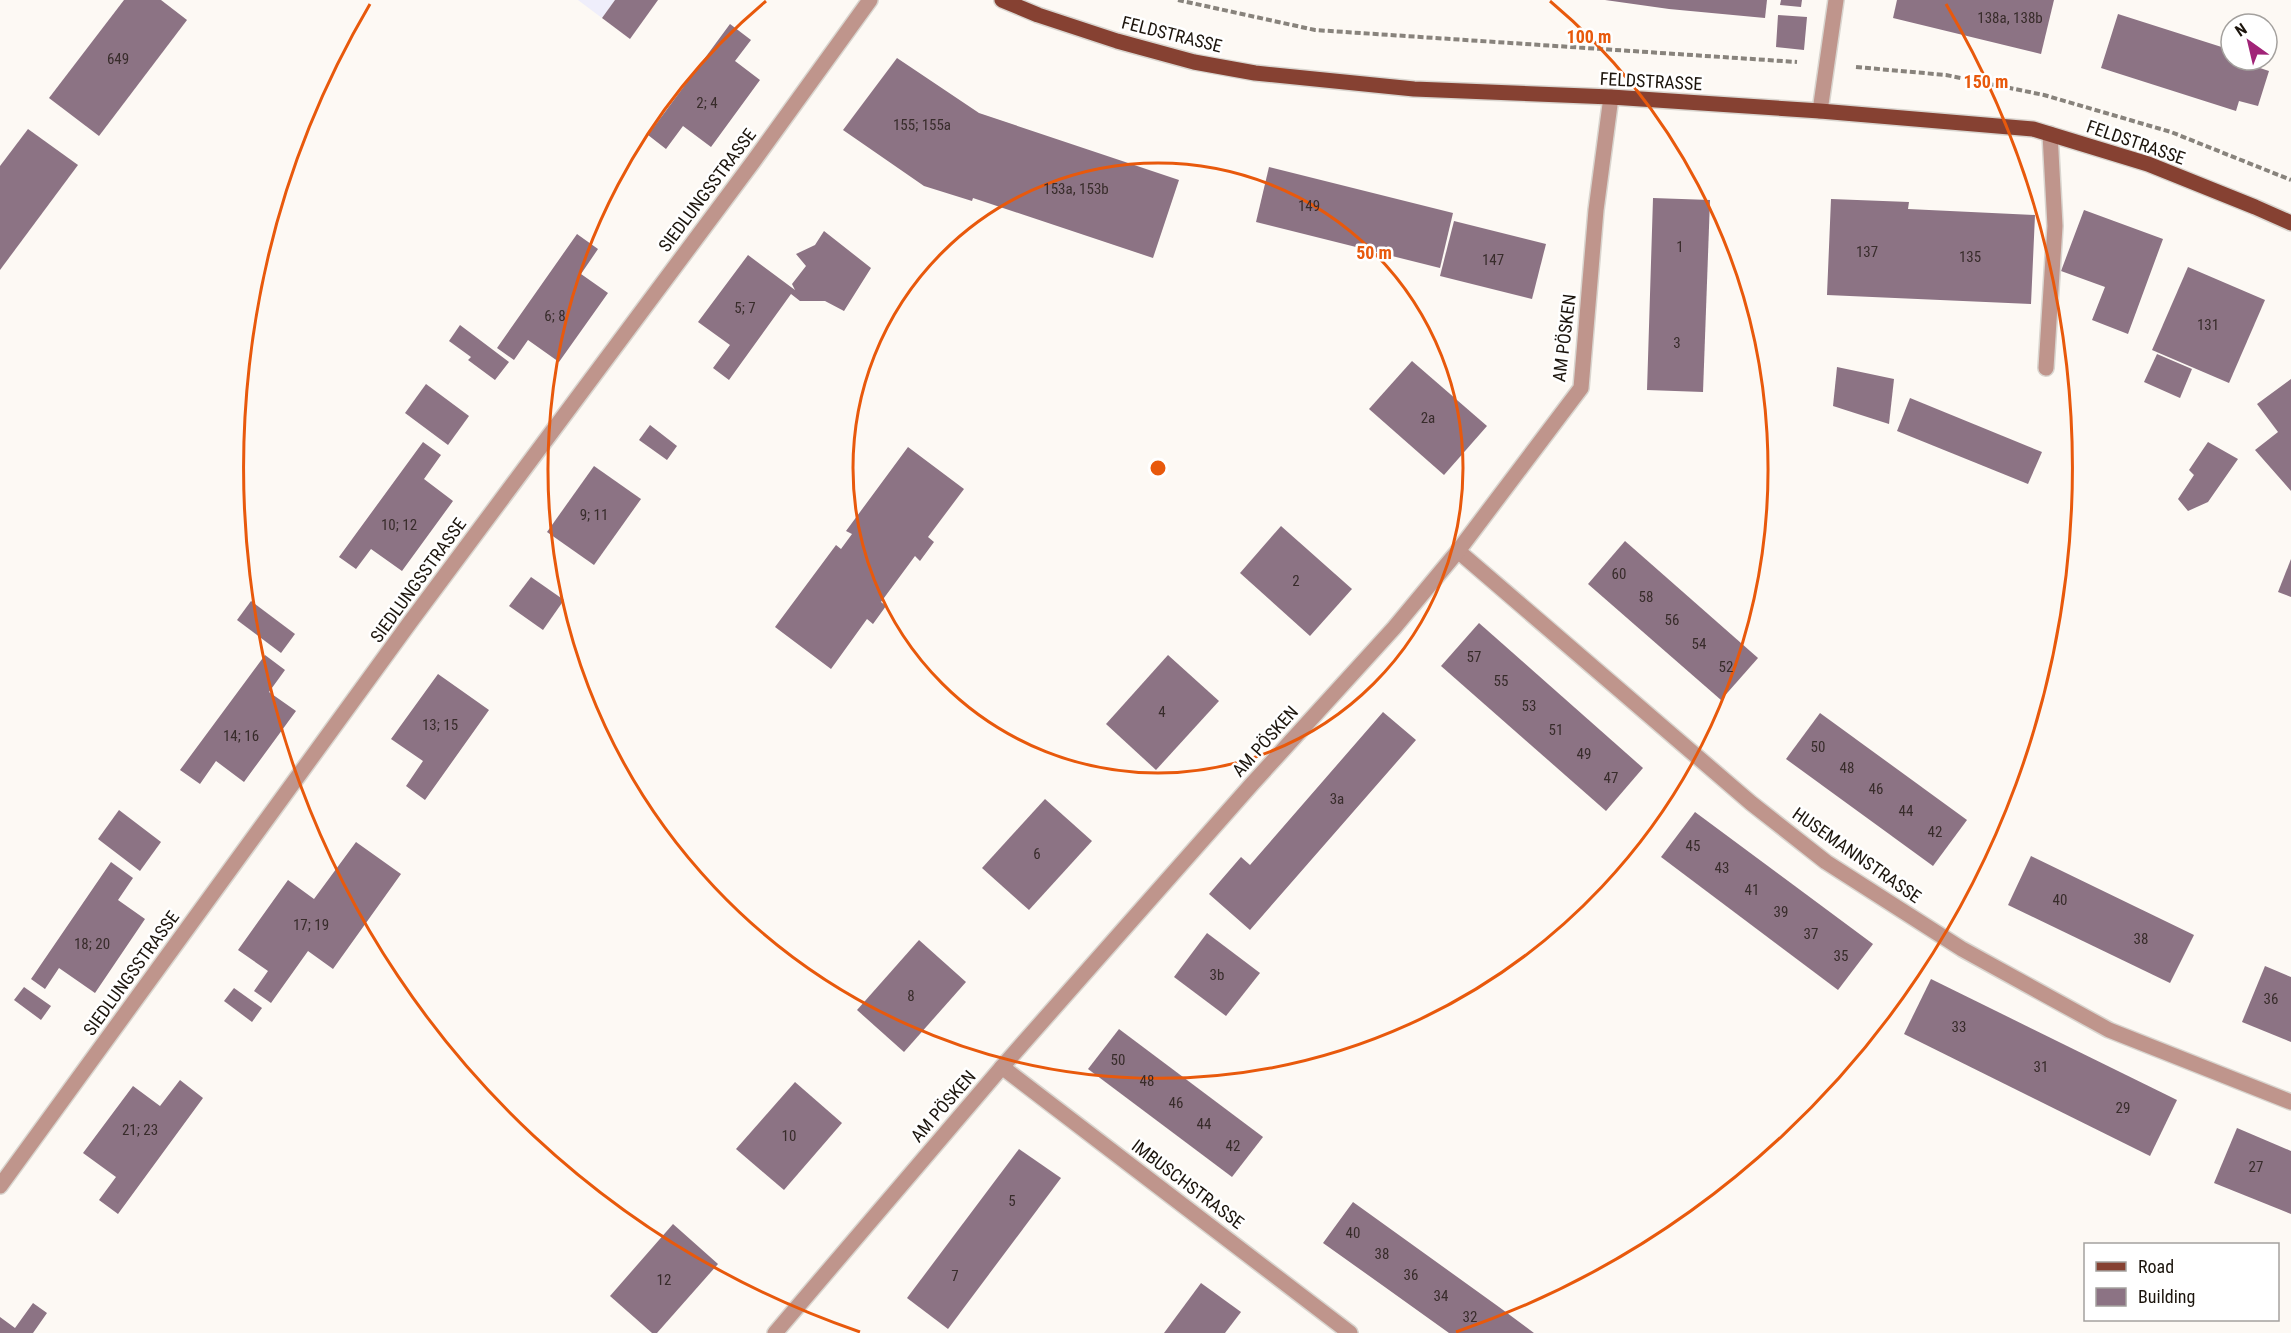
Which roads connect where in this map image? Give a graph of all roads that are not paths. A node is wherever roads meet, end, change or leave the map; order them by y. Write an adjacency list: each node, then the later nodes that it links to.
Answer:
1 (870, 0): 12 (street, SIEDLUNGSSTRASSE)
2 (1002, 0): 4 (main road, FELDSTRASSE)
3 (1836, 0): 5 (street)
4 (1611, 97): 5 (main road, FELDSTRASSE); 9 (street, AM PÖSKEN)
5 (1820, 111): 6 (main road, FELDSTRASSE)
6 (2050, 134): 7 (main road, FELDSTRASSE); 8 (street)
7 (2291, 224)
8 (2046, 368)
9 (1458, 551): 10 (street, AM PÖSKEN); 11 (street, HUSEMANNSTRASSE)
10 (1002, 1067): 13 (street, AM PÖSKEN); 14 (street, IMBUSCHSTRASSE)
11 (2291, 1102)
12 (0, 1186)
13 (775, 1333)
14 (1350, 1333)

